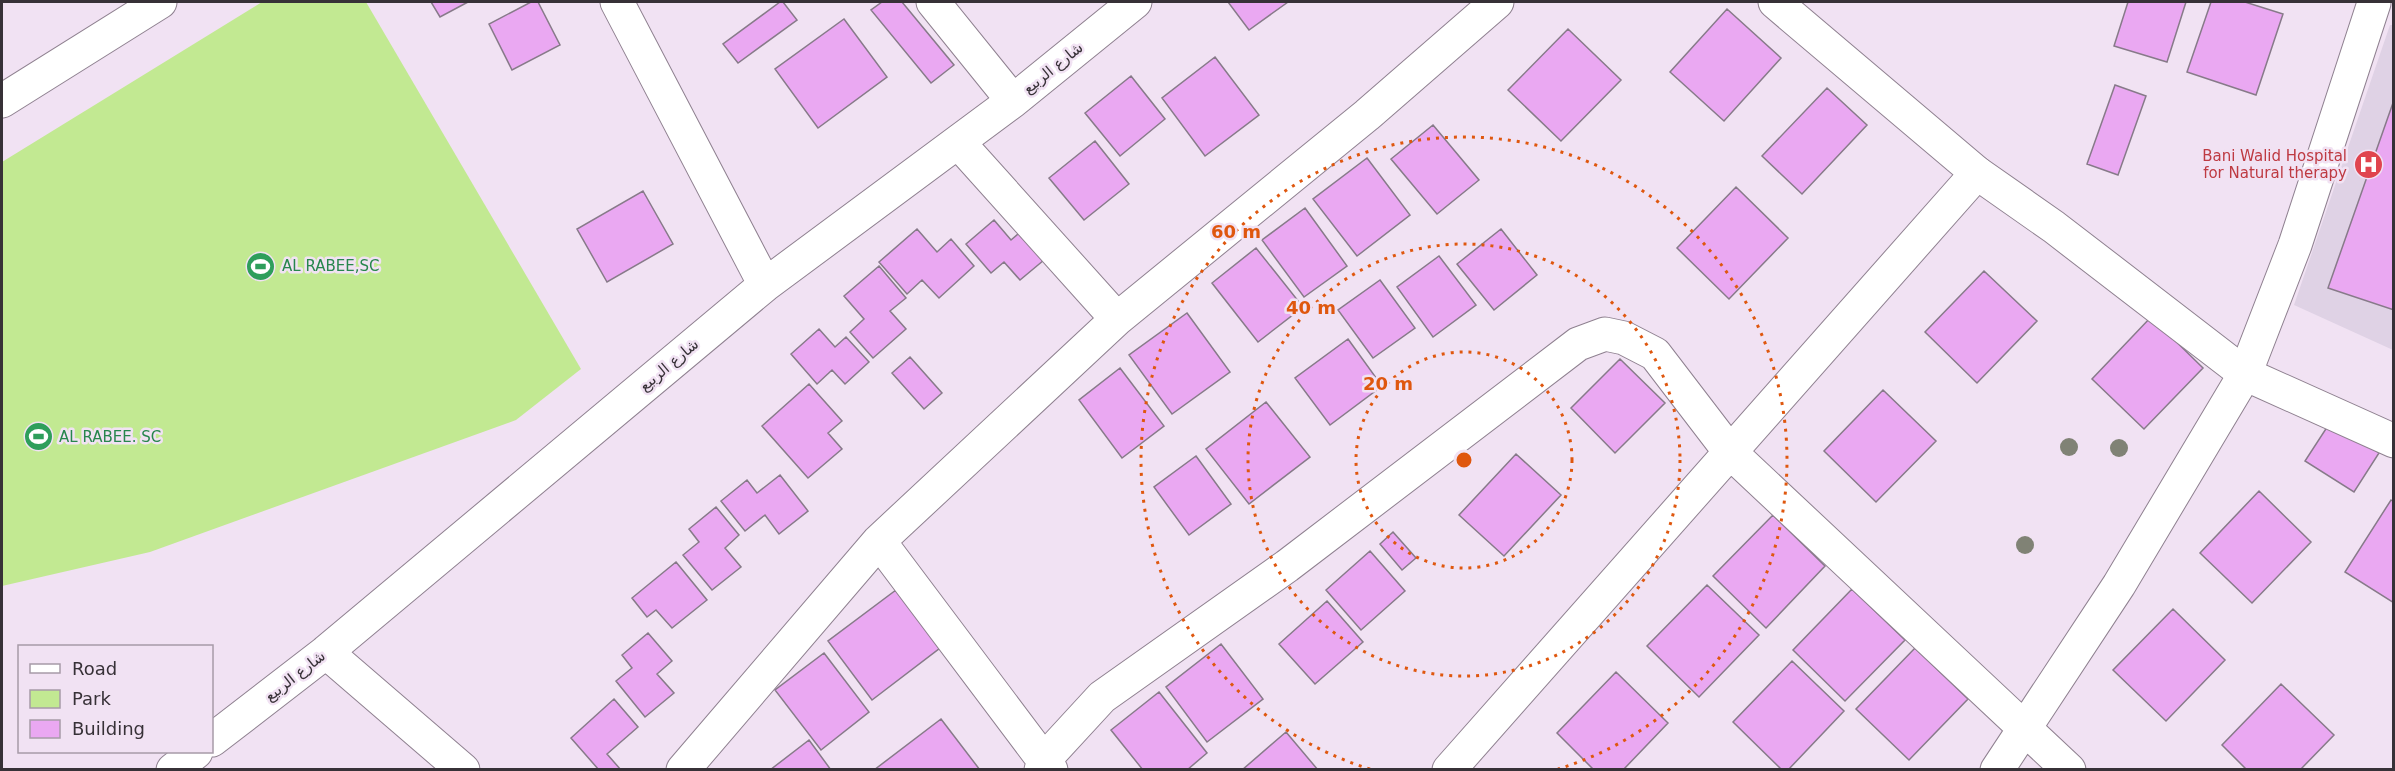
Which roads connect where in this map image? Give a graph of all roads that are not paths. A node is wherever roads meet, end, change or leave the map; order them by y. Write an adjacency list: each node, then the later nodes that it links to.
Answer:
1 (160, 2): 8 (street)
2 (617, 2): 12 (street)
3 (933, 2): 9 (street)
4 (1135, 2): 9 (street, شارع الربيع)
5 (1497, 2): 13 (street)
6 (1775, 2): 11 (street)
7 (2379, 3): 14 (street)
8 (2, 101)
9 (1013, 101): 10 (street, شارع الربيع)
10 (958, 142): 12 (street, شارع الربيع); 13 (street)
11 (1977, 173): 14 (street); 16 (street)
12 (765, 285): 18 (street, شارع الربيع)
13 (1117, 319): 17 (street)
14 (2245, 374): 15 (street); 19 (street)
15 (2394, 441)
16 (1730, 452): 19 (street); 22 (street); 26 (street)
17 (879, 542): 22 (street); 25 (street)
18 (326, 652): 20 (street, شارع الربيع); 24 (street)
19 (2025, 730): 27 (street); 28 (street)
20 (213, 739)
21 (195, 753): 23 (street)
22 (1045, 766)
23 (173, 770)
24 (463, 770)
25 (683, 770)
26 (1449, 770)
27 (1997, 770)
28 (2069, 770)

